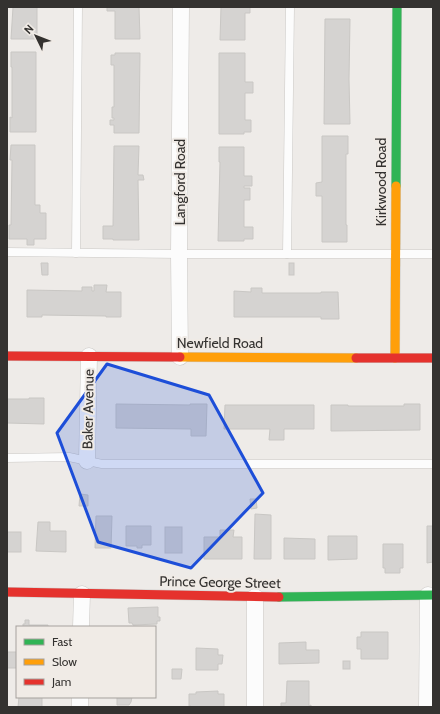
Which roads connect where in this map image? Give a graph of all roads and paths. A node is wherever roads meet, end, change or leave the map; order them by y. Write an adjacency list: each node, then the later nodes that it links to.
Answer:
1 (78, 7): 6 (lane)
2 (181, 7): 7 (street, Langford Road)
3 (290, 7): 8 (lane)
4 (396, 7): 9 (street, Kirkwood Road)
5 (7, 252): 6 (lane)
6 (76, 253): 7 (lane)
7 (179, 254): 8 (lane); 13 (street, Langford Road)
8 (287, 254): 9 (lane)
9 (395, 254): 10 (lane); 14 (street, Kirkwood Road)
10 (433, 254)
11 (7, 356): 12 (street, Newfield Road)
12 (89, 356): 13 (street, Newfield Road); 17 (street, Baker Avenue)
13 (180, 357): 14 (street, Newfield Road)
14 (395, 358): 15 (street, Newfield Road)
15 (433, 358)
16 (7, 458): 17 (lane)
17 (87, 461): 18 (lane)
18 (433, 464)
19 (7, 592): 20 (street, Prince George Street)
20 (82, 594): 22 (street, Prince George Street); 23 (street)
21 (431, 595): 22 (street, Prince George Street); 25 (street)
22 (255, 597): 24 (street)
23 (81, 626)
24 (255, 707)
25 (427, 707)

